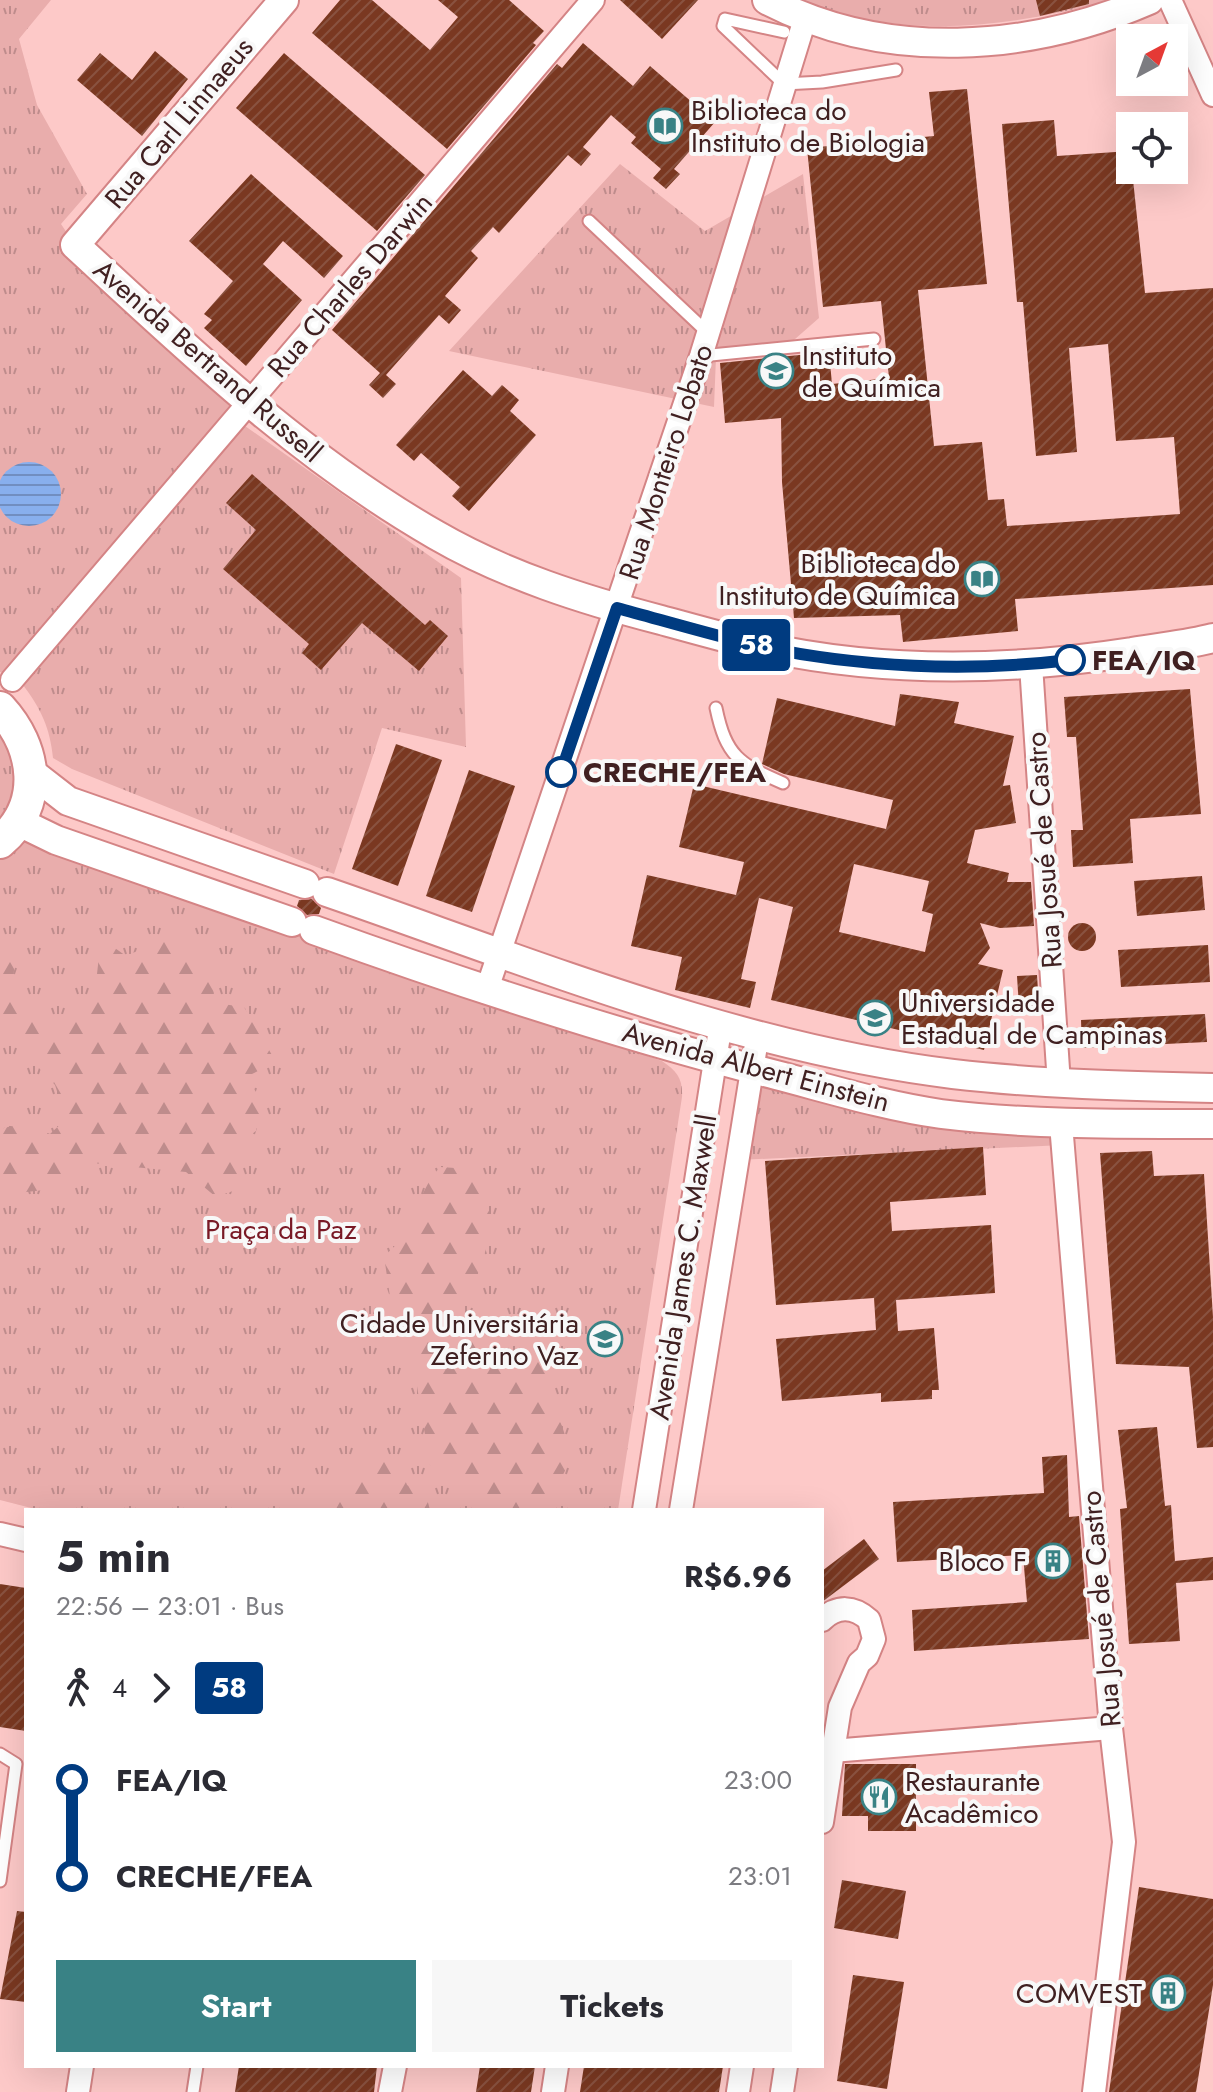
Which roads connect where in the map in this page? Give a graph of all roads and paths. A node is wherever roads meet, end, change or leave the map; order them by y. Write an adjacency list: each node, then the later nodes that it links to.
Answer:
1 (284, 0): 11 (street, Rua Carl Linnaeus)
2 (593, 0): 15 (street, Rua Charles Darwin)
3 (767, 0): 6 (street)
4 (1149, 0): 6 (street)
5 (1170, 0): 9 (street)
6 (794, 25): 8 (street, Rua Monteiro Lobato); 8 (lane)
7 (896, 70): 8 (lane)
8 (784, 84): 12 (street, Rua Monteiro Lobato)
9 (1213, 95)
10 (589, 221): 12 (lane)
11 (75, 245): 15 (street, Avenida Bertrand Russell)
12 (709, 334): 14 (street, Rua Monteiro Lobato)
13 (874, 339): 14 (lane)
14 (701, 356): 16 (street, Rua Monteiro Lobato)
15 (248, 404): 16 (street, Avenida Bertrand Russell); 19 (street, Rua Charles Darwin)
16 (617, 608): 18 (street, Avenida Bertrand Russell); 24 (street, Rua Monteiro Lobato)
17 (1213, 638): 18 (street, Avenida Bertrand Russell)
18 (1031, 665): 30 (street, Rua Josué de Castro)
19 (6, 694): 21 (main road)
20 (716, 708): 22 (lane)
21 (32, 773): 23 (main road); 24 (street, Avenida Albert Einstein)
22 (783, 783)
23 (9, 832): 25 (street, Avenida Albert Einstein)
24 (500, 952): 25 (street, Rua Monteiro Lobato); 26 (street, Avenida Albert Einstein)
25 (486, 992): 28 (street, Avenida Albert Einstein)
26 (721, 1023): 27 (street, Avenida Albert Einstein); 28 (street, Avenida James C. Maxwell)
27 (758, 1033): 29 (street, Avenida James C. Maxwell); 30 (street, Avenida Albert Einstein)
28 (715, 1060): 29 (street, Avenida Albert Einstein); 34 (street, Avenida James C. Maxwell)
29 (752, 1069): 32 (street, Avenida Albert Einstein); 35 (street, Avenida James C. Maxwell)
30 (1059, 1084): 31 (street, Avenida Albert Einstein)
31 (1213, 1088)
32 (1061, 1124): 33 (street, Avenida Albert Einstein); 39 (street, Rua Josué de Castro)
33 (1213, 1124)
34 (644, 1508)
35 (681, 1508)
36 (0, 1534): 37 (street)
37 (24, 1540)
38 (824, 1619): 40 (street)
39 (1111, 1728): 40 (street); 56 (street, Rua Josué de Castro)
40 (832, 1751): 42 (street)
41 (0, 1754): 43 (lane)
42 (824, 1808)
43 (0, 1881)
44 (82, 2068): 50 (street)
45 (197, 2068): 51 (lane)
46 (395, 2068): 52 (street)
47 (557, 2068): 53 (street)
48 (742, 2068): 54 (street)
49 (786, 2068): 55 (street)
50 (78, 2092)
51 (193, 2092)
52 (390, 2092)
53 (553, 2092)
54 (738, 2092)
55 (782, 2092)
56 (1094, 2092)

